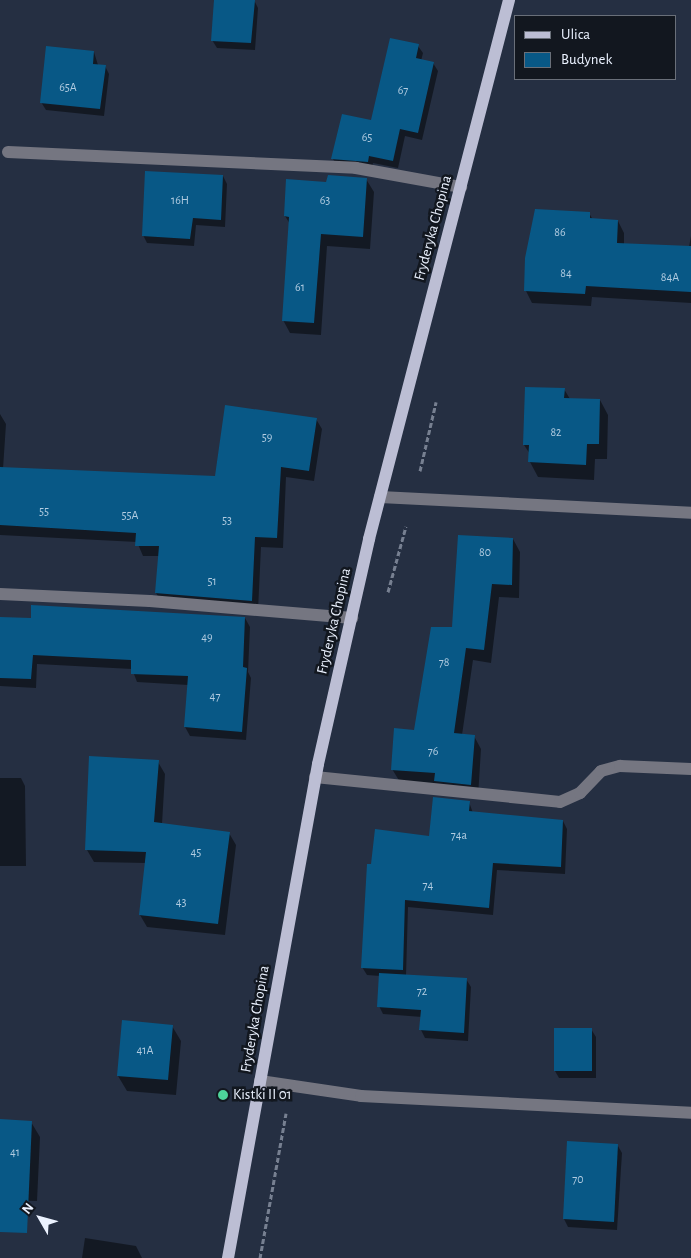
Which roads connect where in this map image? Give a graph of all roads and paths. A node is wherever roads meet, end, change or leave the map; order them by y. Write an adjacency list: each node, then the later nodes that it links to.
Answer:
1 (509, 0): 3 (main road, Fryderyka Chopina)
2 (8, 152): 3 (street)
3 (461, 187): 5 (main road, Fryderyka Chopina)
4 (437, 398): 6 (path)
5 (380, 497): 6 (street); 10 (main road, Fryderyka Chopina)
6 (414, 498): 7 (street); 9 (path)
7 (691, 513)
8 (0, 594): 10 (street)
9 (388, 594)
10 (352, 618): 12 (main road, Fryderyka Chopina)
11 (691, 769): 12 (street)
12 (315, 777): 13 (main road, Fryderyka Chopina)
13 (260, 1081): 14 (street); 16 (main road, Fryderyka Chopina)
14 (290, 1086): 15 (street); 17 (path)
15 (691, 1113)
16 (228, 1258)
17 (260, 1258)

